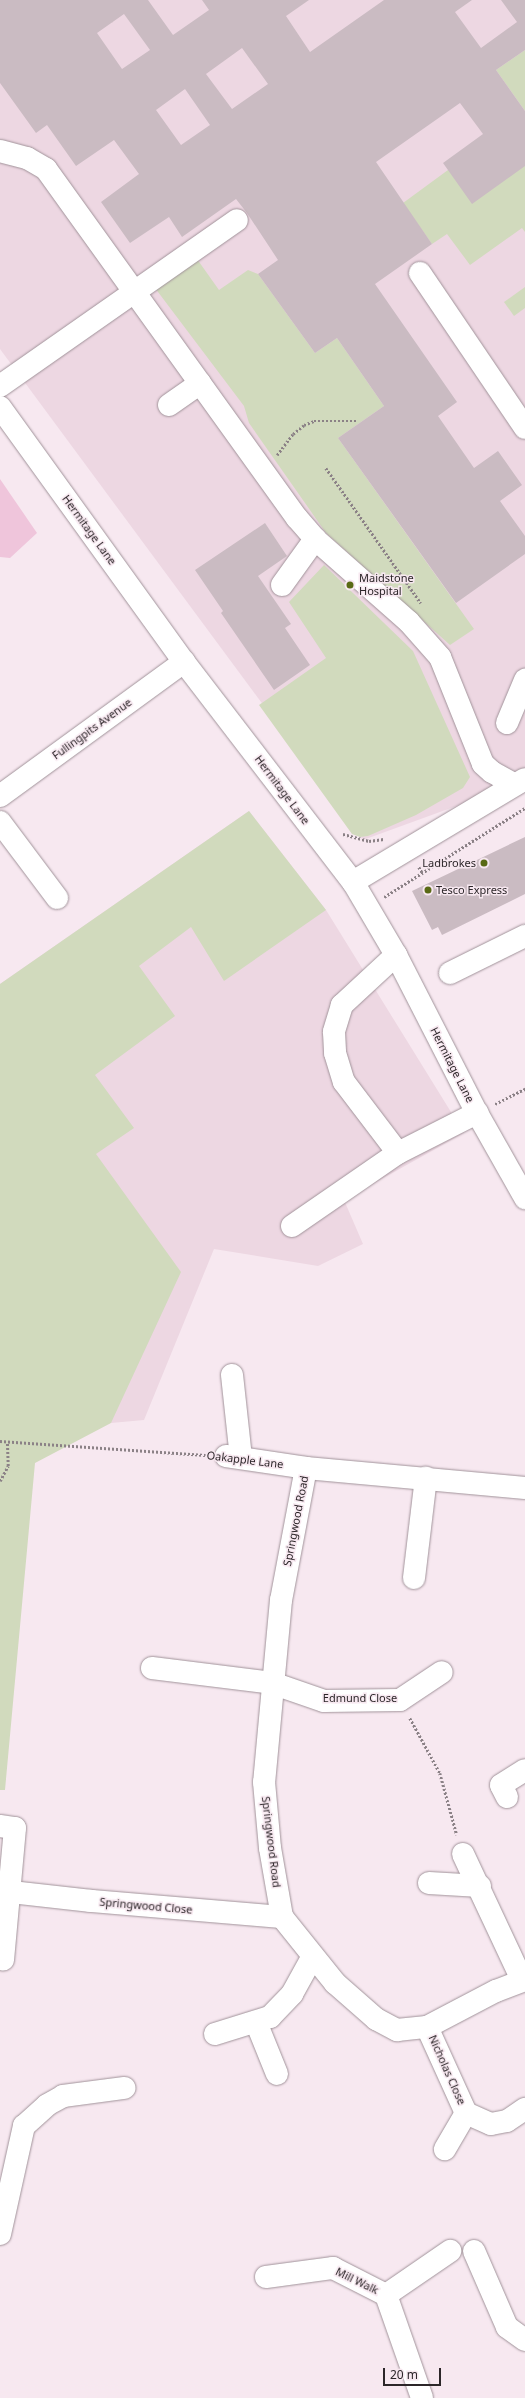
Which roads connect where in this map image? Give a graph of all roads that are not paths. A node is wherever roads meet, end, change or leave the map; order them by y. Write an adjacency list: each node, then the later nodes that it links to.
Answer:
1 (0, 151): 4 (street)
2 (238, 220): 4 (street)
3 (420, 273): 9 (street)
4 (134, 291): 5 (street); 6 (street)
5 (200, 383): 7 (street); 10 (street)
6 (0, 386)
7 (169, 405)
8 (0, 407): 12 (street, Hermitage Lane)
9 (525, 428)
10 (315, 539): 11 (street); 15 (street)
11 (282, 585)
12 (184, 662): 16 (street, Fullingpits Avenue); 18 (street, Hermitage Lane)
13 (525, 680): 14 (street)
14 (507, 722)
15 (520, 782): 18 (street)
16 (0, 796)
17 (0, 822): 19 (street)
18 (353, 882): 21 (street, Hermitage Lane)
19 (57, 898)
20 (525, 936): 22 (street)
21 (396, 955): 23 (street, Hermitage Lane); 24 (street)
22 (450, 973)
23 (477, 1113): 24 (street); 25 (street, Hermitage Lane)
24 (398, 1153): 26 (street)
25 (525, 1198)
26 (292, 1226)
27 (232, 1375): 28 (street, Oakapple Lane)
28 (306, 1468): 29 (street, Oakapple Lane); 34 (street, Springwood Road)
29 (426, 1478): 30 (street, Oakapple Lane); 31 (street)
30 (525, 1488)
31 (414, 1578)
32 (152, 1668): 34 (street, Edmund Close)
33 (442, 1672): 34 (street, Edmund Close)
34 (272, 1683): 42 (street, Springwood Road)
35 (525, 1770): 36 (street)
36 (507, 1797)
37 (0, 1826): 41 (street)
38 (462, 1854): 40 (street)
39 (429, 1883): 40 (street)
40 (480, 1886): 45 (street)
41 (11, 1892): 42 (street, Springwood Close); 44 (street)
42 (282, 1917): 43 (street, Springwood Road)
43 (313, 1956): 46 (street); 47 (street, Springwood Road)
44 (3, 1960)
45 (524, 1980): 47 (street, Springwood Road)
46 (256, 2022): 48 (street); 49 (street)
47 (427, 2027): 52 (street, Nicholas Close)
48 (215, 2034)
49 (277, 2074)
50 (124, 2088): 54 (street)
51 (525, 2109): 52 (street, Nicholas Close)
52 (466, 2113): 53 (street, Nicholas Close)
53 (444, 2149)
54 (0, 2234)
55 (450, 2251): 58 (street)
56 (474, 2251): 59 (street)
57 (266, 2277): 58 (street, Mill Walk)
58 (386, 2295): 60 (street, Mill Walk)
59 (525, 2340)
60 (422, 2398)

